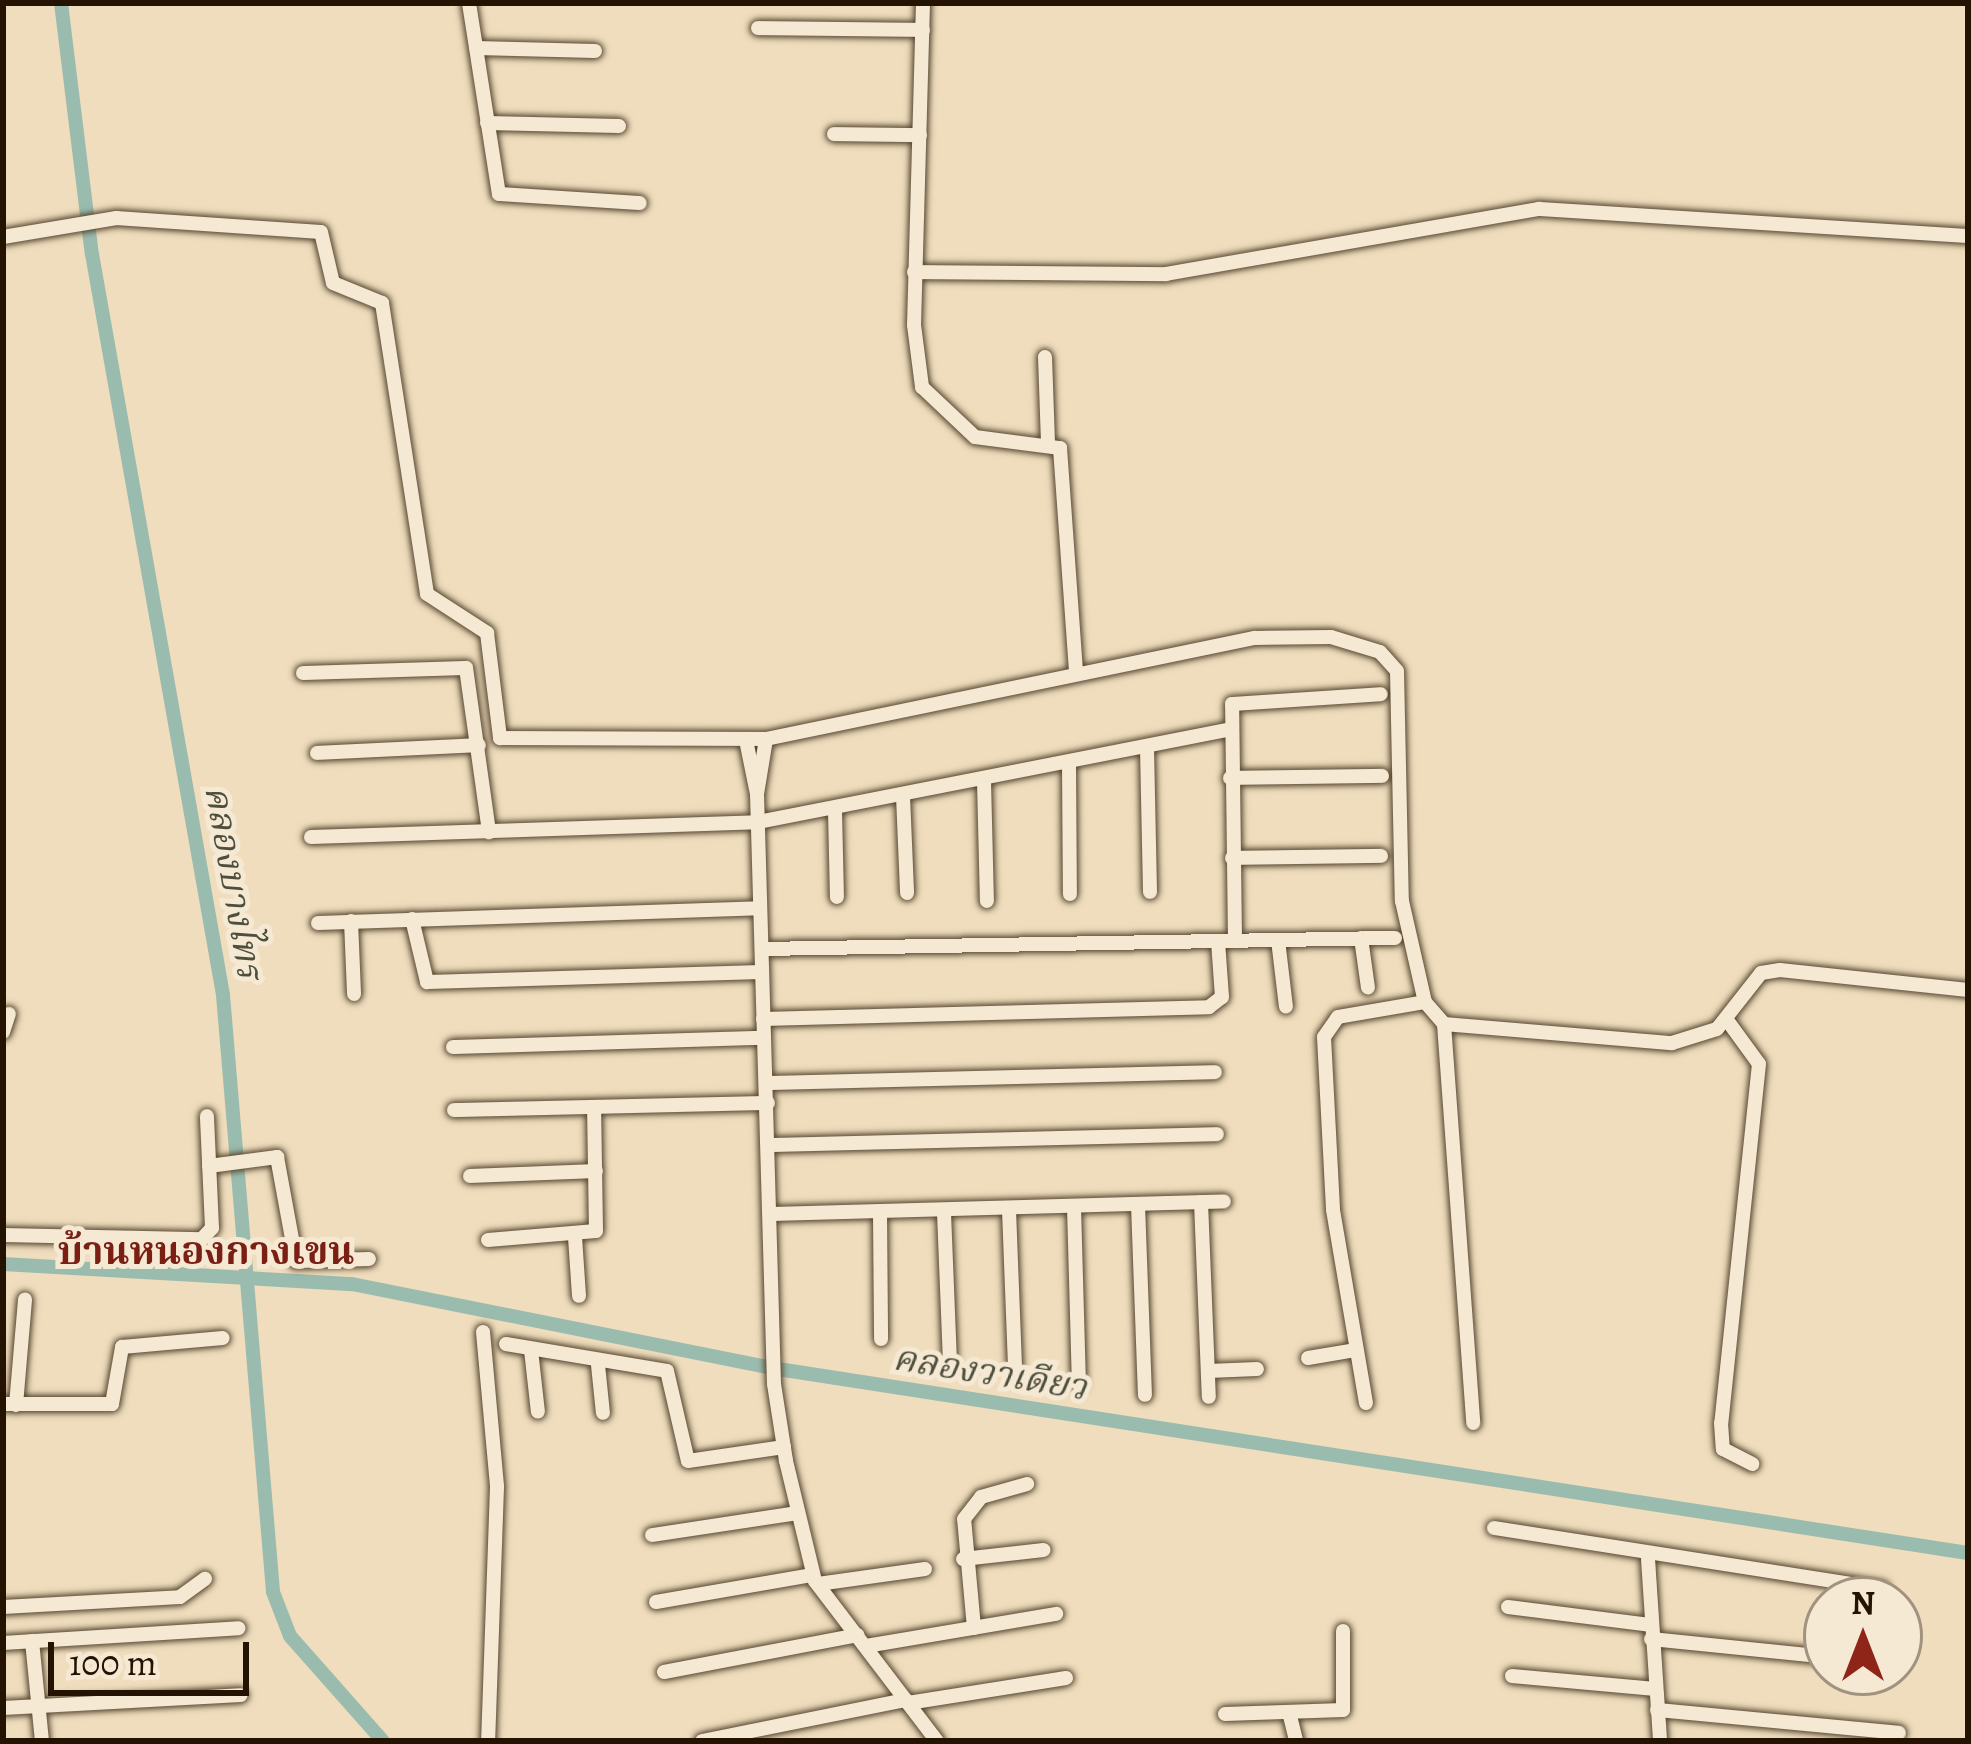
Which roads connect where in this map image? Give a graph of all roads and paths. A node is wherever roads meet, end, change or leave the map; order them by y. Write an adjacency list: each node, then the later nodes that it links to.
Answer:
1 (469, 3): 5 (street)
2 (923, 3): 4 (street)
3 (758, 28): 4 (street)
4 (923, 30): 10 (street)
5 (476, 48): 6 (street); 7 (street)
6 (595, 51)
7 (487, 123): 8 (street); 11 (street)
8 (619, 126)
9 (834, 134): 10 (street)
10 (920, 135): 14 (street)
11 (640, 203)
12 (1968, 236): 14 (street)
13 (3, 237): 22 (street)
14 (914, 272): 16 (street)
15 (1045, 357): 16 (street)
16 (1048, 443): 17 (street)
17 (1076, 672): 21 (street); 57 (street)
18 (303, 673): 23 (street)
19 (1381, 694): 20 (street)
20 (1228, 730): 24 (street); 28 (street)
21 (766, 739): 22 (street); 30 (street)
22 (746, 740): 30 (street)
23 (479, 745): 25 (street); 34 (street)
24 (1147, 748): 26 (street); 38 (street)
25 (317, 753)
26 (1069, 764): 29 (street); 40 (street)
27 (1382, 776): 28 (street)
28 (1230, 778): 37 (street)
29 (984, 782): 31 (street); 42 (street)
30 (757, 794): 33 (street)
31 (904, 796): 32 (street); 39 (street)
32 (835, 811): 33 (street); 41 (street)
33 (758, 822): 34 (street); 43 (street)
34 (488, 832): 35 (street)
35 (311, 837)
36 (1381, 856): 37 (street)
37 (1232, 858): 51 (street)
38 (1150, 892)
39 (907, 893)
40 (1070, 893)
41 (837, 897)
42 (987, 901)
43 (760, 908): 44 (street); 52 (street)
44 (412, 919): 46 (street); 53 (street)
45 (318, 922): 46 (street)
46 (351, 922): 56 (street)
47 (1361, 938): 48 (street); 49 (street); 54 (street)
48 (1396, 938)
49 (1278, 940): 51 (street); 58 (street)
50 (1218, 941): 51 (street); 52 (street); 60 (street)
51 (1235, 941)
52 (762, 949): 53 (street)
53 (762, 972): 60 (street)
54 (1367, 988)
55 (1968, 990): 61 (street)
56 (354, 994)
57 (1425, 1002): 62 (street); 96 (street)
58 (1286, 1007)
59 (9, 1014): 63 (street)
60 (763, 1019): 64 (street)
61 (1727, 1020): 62 (street); 112 (street)
62 (1444, 1024): 110 (street)
63 (3, 1032)
64 (764, 1037): 65 (street); 67 (street)
65 (453, 1047)
66 (1215, 1072): 67 (street)
67 (767, 1083): 68 (street)
68 (768, 1102): 69 (street); 73 (street)
69 (594, 1107): 70 (street); 75 (street)
70 (454, 1110)
71 (207, 1116): 74 (street)
72 (1216, 1134): 73 (street)
73 (769, 1145): 83 (street)
74 (215, 1164): 85 (street); 88 (street)
75 (596, 1171): 76 (street); 86 (street)
76 (470, 1176)
77 (1224, 1201): 78 (street)
78 (1201, 1202): 79 (street); 102 (street)
79 (1138, 1204): 80 (street); 104 (street)
80 (1074, 1208): 81 (street); 103 (street)
81 (1009, 1210): 82 (street); 100 (street)
82 (944, 1213): 84 (street); 98 (street)
83 (770, 1214): 84 (street); 111 (street)
84 (880, 1214): 93 (street)
85 (3, 1234)
86 (575, 1237): 87 (street); 89 (street)
87 (488, 1240)
88 (369, 1259)
89 (579, 1296)
90 (25, 1299): 107 (street)
91 (483, 1332): 149 (street)
92 (223, 1338): 107 (street)
93 (881, 1339)
94 (506, 1344): 95 (street)
95 (531, 1350): 99 (street); 108 (street)
96 (1356, 1350): 97 (street); 106 (street)
97 (1308, 1358)
98 (950, 1360)
99 (598, 1365): 109 (street); 111 (street)
100 (1015, 1370)
101 (1257, 1370): 102 (street)
102 (1208, 1371): 105 (street)
103 (1079, 1384)
104 (1145, 1395)
105 (1209, 1397)
106 (1366, 1403)
107 (10, 1404)
108 (538, 1412)
109 (603, 1413)
110 (1474, 1423)
111 (784, 1447): 114 (street)
112 (1752, 1464)
113 (1027, 1484): 119 (street)
114 (797, 1513): 116 (street); 123 (street)
115 (1494, 1528): 118 (street)
116 (652, 1535)
117 (1043, 1550): 119 (street)
118 (1648, 1558): 121 (street); 131 (street)
119 (963, 1559): 129 (street)
120 (925, 1569): 123 (street)
121 (1803, 1578)
122 (205, 1579): 125 (street)
123 (815, 1580): 124 (street); 132 (street)
124 (656, 1602)
125 (3, 1607)
126 (1508, 1607): 131 (street)
127 (1056, 1614): 129 (street)
128 (239, 1628): 133 (street)
129 (974, 1628): 132 (street)
130 (1342, 1631): 145 (street)
131 (1650, 1632): 135 (street); 139 (street)
132 (862, 1640): 136 (street); 141 (street)
133 (32, 1641): 134 (street); 142 (street)
134 (3, 1643)
135 (1803, 1654)
136 (664, 1672)
137 (1512, 1676): 139 (street)
138 (1066, 1678): 141 (street)
139 (1655, 1689): 144 (street)
140 (241, 1695): 142 (street)
141 (907, 1702): 150 (street); 151 (street)
142 (38, 1706): 143 (street); 148 (street)
143 (3, 1708)
144 (1657, 1709): 147 (street); 153 (street)
145 (1289, 1712): 146 (street); 152 (street)
146 (1225, 1714)
147 (1899, 1733)
148 (42, 1741)
149 (488, 1741)
150 (701, 1741)
151 (937, 1741)
152 (1296, 1741)
153 (1660, 1741)

